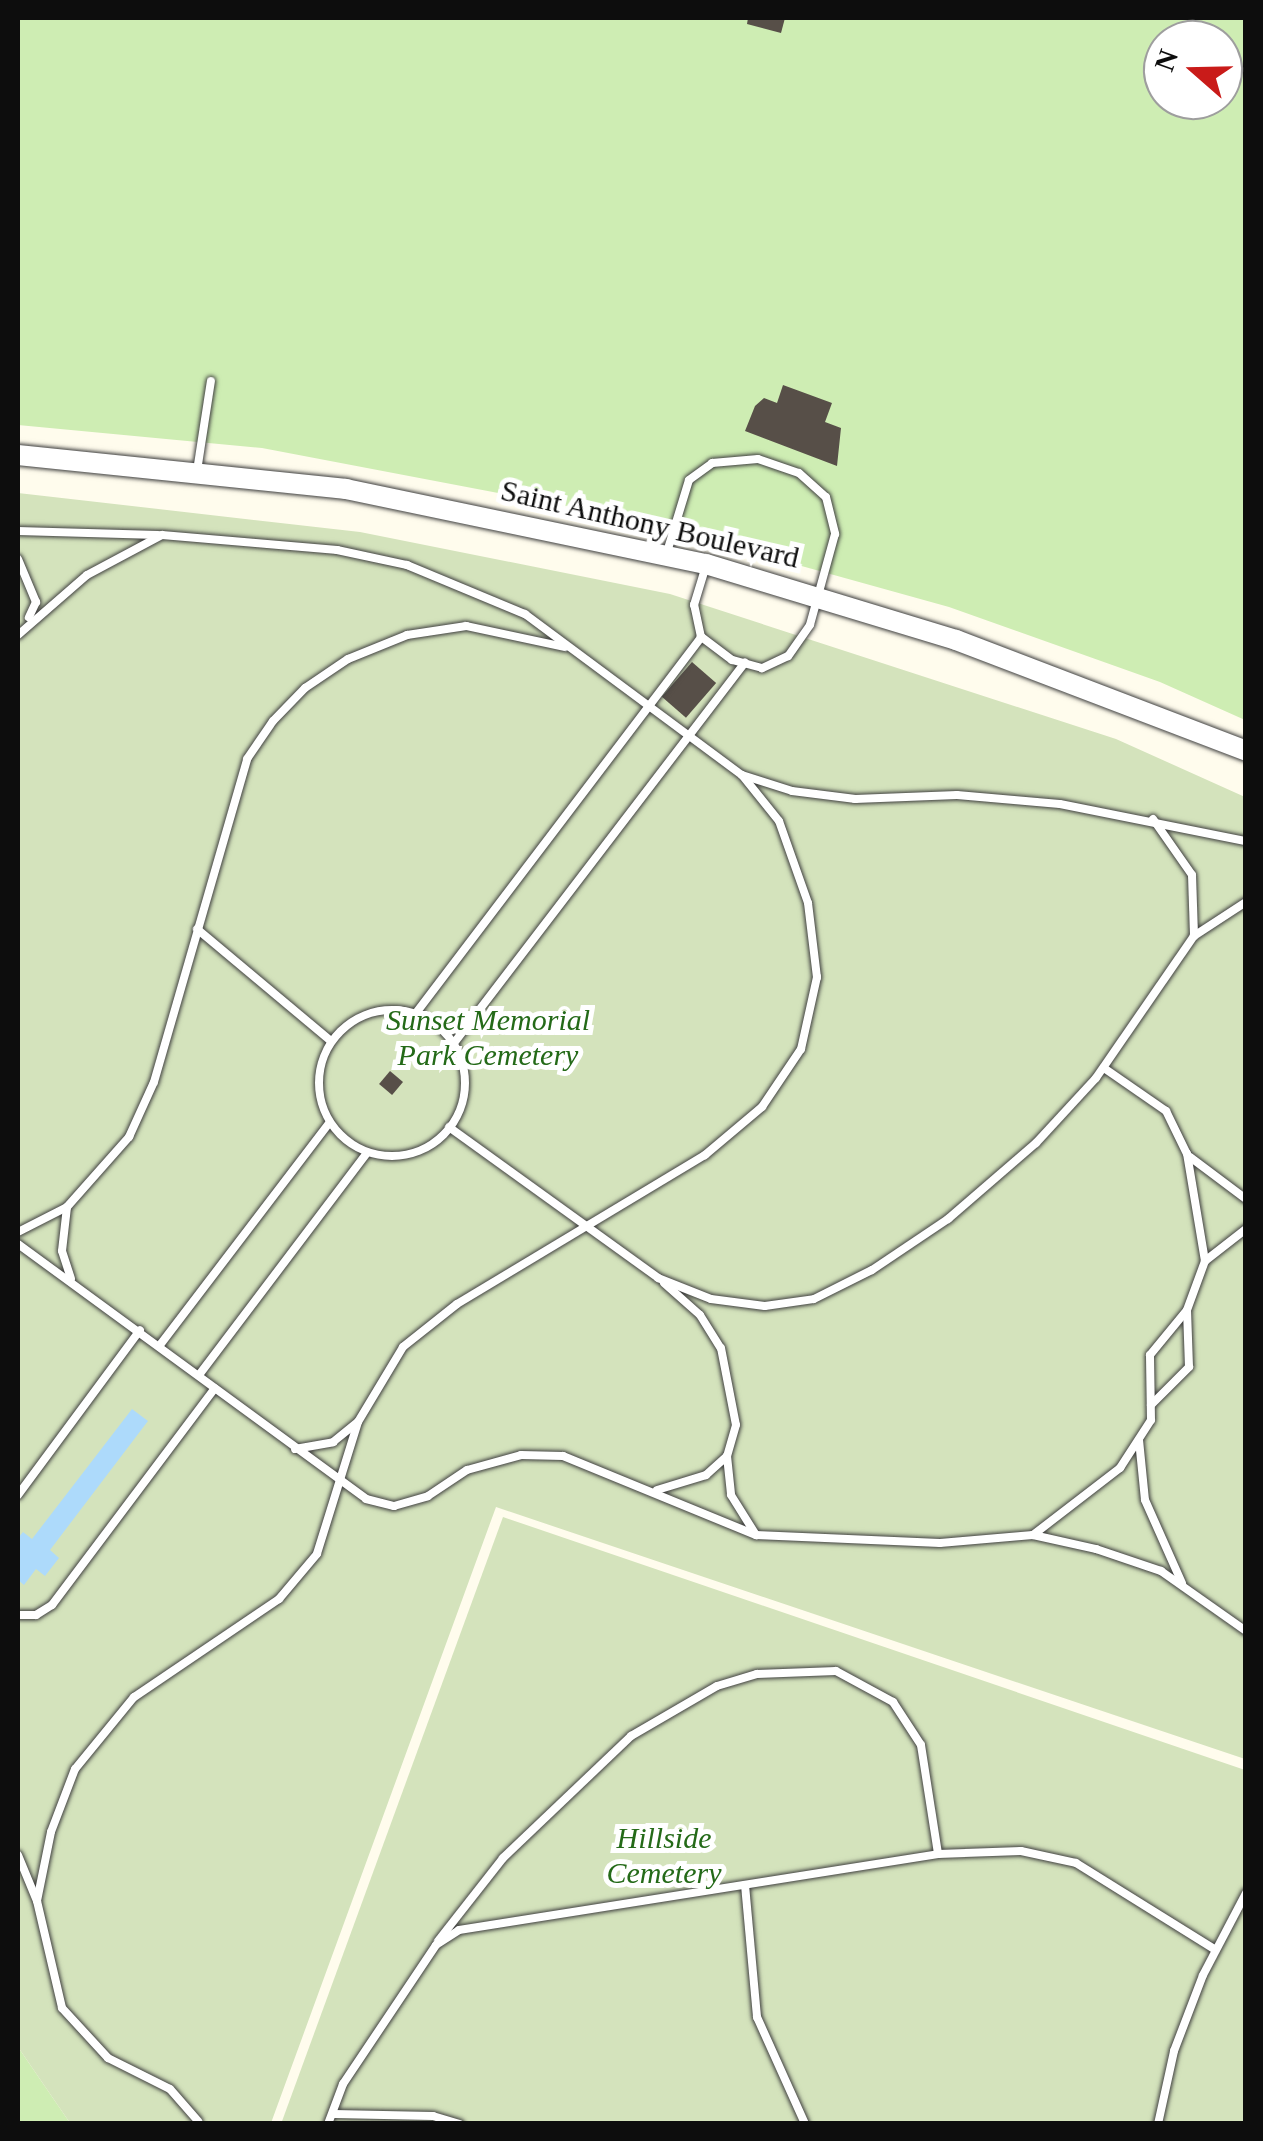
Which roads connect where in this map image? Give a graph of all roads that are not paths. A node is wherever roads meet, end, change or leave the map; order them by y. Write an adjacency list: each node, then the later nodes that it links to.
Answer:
1 (211, 382): 3 (lane)
2 (18, 456): 3 (street, Saint Anthony Boulevard)
3 (197, 471): 6 (street, Saint Anthony Boulevard)
4 (18, 531): 5 (lane)
5 (162, 535): 10 (lane); 13 (lane)
6 (665, 556): 8 (street, Saint Anthony Boulevard); 9 (lane)
7 (18, 558): 10 (lane)
8 (706, 564): 9 (street, Saint Anthony Boulevard); 12 (lane)
9 (818, 595): 14 (lane); 17 (street, Saint Anthony Boulevard)
10 (28, 622): 11 (lane)
11 (18, 636)
12 (701, 637): 14 (lane); 15 (lane)
13 (574, 650): 15 (lane); 22 (lane)
14 (746, 664): 16 (lane)
15 (651, 706): 16 (lane); 24 (lane)
16 (688, 732): 18 (lane); 26 (lane)
17 (1246, 751)
18 (742, 775): 19 (lane); 34 (lane)
19 (1152, 818): 20 (lane); 23 (lane)
20 (1246, 841)
21 (1246, 902): 23 (lane)
22 (197, 928): 25 (lane); 33 (lane)
23 (1194, 936): 27 (lane)
24 (416, 1013): 25 (lane); 26 (lane)
25 (331, 1041): 28 (lane)
26 (454, 1043): 29 (lane)
27 (1104, 1068): 31 (lane); 39 (lane)
28 (329, 1123): 30 (lane); 43 (lane)
29 (450, 1127): 30 (lane); 34 (lane)
30 (367, 1153): 44 (lane)
31 (1187, 1154): 32 (lane); 38 (lane)
32 (1246, 1199)
33 (67, 1207): 36 (lane); 40 (lane)
34 (592, 1228): 39 (lane); 47 (lane)
35 (1246, 1229): 38 (lane)
36 (18, 1232)
37 (18, 1244): 40 (lane)
38 (1205, 1261): 41 (lane)
39 (658, 1278): 50 (lane)
40 (72, 1279): 42 (lane)
41 (1187, 1310): 46 (lane); 46 (lane)
42 (140, 1330): 43 (lane); 53 (lane)
43 (160, 1345): 44 (lane)
44 (199, 1374): 45 (lane)
45 (215, 1388): 49 (lane); 57 (lane)
46 (1151, 1405): 48 (lane)
47 (358, 1422): 49 (lane); 51 (lane)
48 (1139, 1439): 55 (lane); 56 (lane)
49 (295, 1449): 51 (lane)
50 (727, 1456): 52 (lane); 54 (lane)
51 (343, 1486): 52 (lane); 63 (lane)
52 (652, 1490): 54 (lane)
53 (18, 1495)
54 (756, 1535): 55 (lane)
55 (1033, 1535): 56 (lane)
56 (1184, 1587): 58 (lane)
57 (18, 1615)
58 (1246, 1631)
59 (18, 1854): 63 (lane)
60 (938, 1854): 61 (lane); 64 (lane); 65 (lane)
61 (745, 1885): 64 (lane); 70 (lane)
62 (1246, 1892): 65 (lane)
63 (37, 1901): 67 (lane)
64 (436, 1945): 66 (lane)
65 (1214, 1950): 71 (lane)
66 (334, 2114): 68 (lane); 69 (lane)
67 (198, 2121)
68 (328, 2124)
69 (460, 2124)
70 (805, 2124)
71 (1158, 2124)

